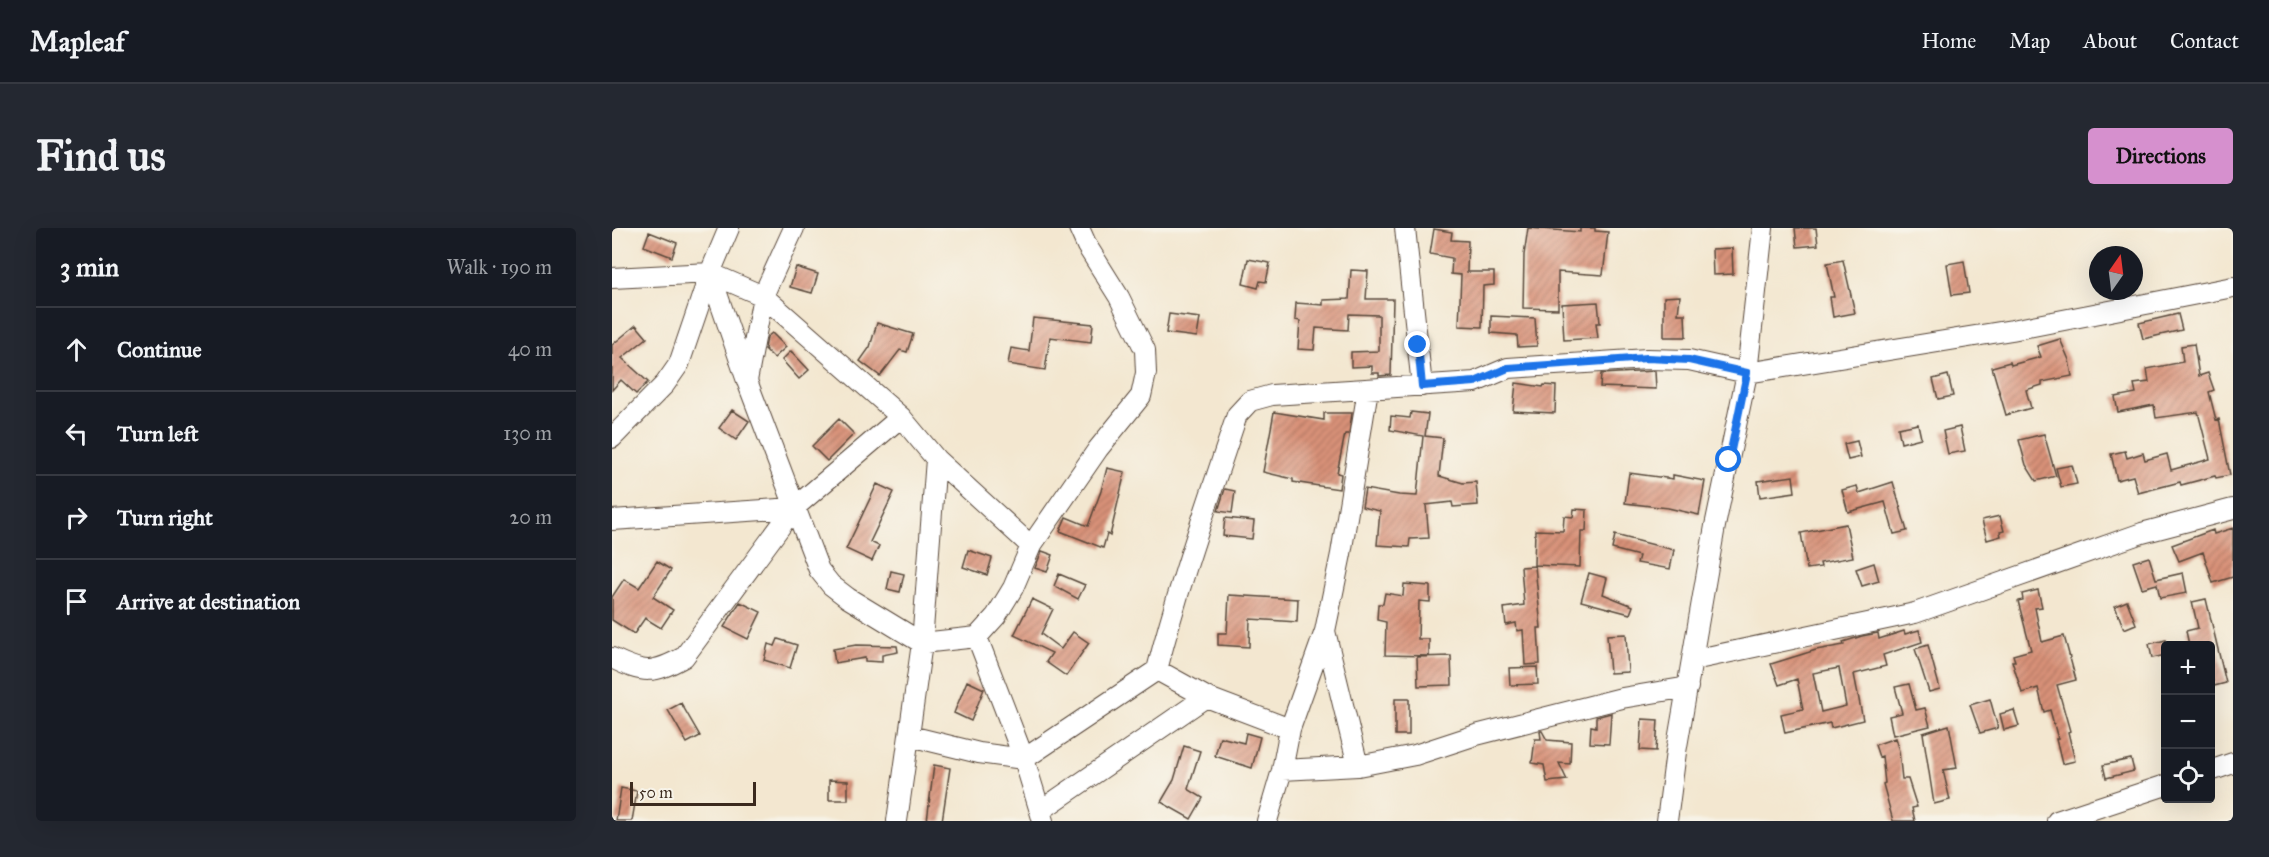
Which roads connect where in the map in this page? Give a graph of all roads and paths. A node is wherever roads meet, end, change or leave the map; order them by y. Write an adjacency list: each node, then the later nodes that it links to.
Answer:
1 (729, 228): 6 (street)
2 (794, 228): 9 (street)
3 (1079, 228): 20 (street)
4 (1405, 228): 12 (street)
5 (1763, 228): 10 (street)
6 (710, 273): 7 (street); 9 (street); 11 (street); 15 (street)
7 (612, 278)
8 (2233, 287): 10 (street)
9 (763, 296): 11 (street); 14 (street)
10 (1747, 373): 12 (street); 25 (street)
11 (747, 381): 17 (street)
12 (1422, 386): 13 (street)
13 (1368, 389): 21 (street); 26 (street)
14 (900, 417): 16 (street); 17 (street)
15 (612, 438)
16 (936, 459): 20 (street); 23 (street)
17 (794, 508): 19 (street); 23 (street); 24 (street)
18 (2233, 509): 25 (street)
19 (612, 520)
20 (1031, 546): 22 (street)
21 (1325, 631): 29 (street); 33 (street)
22 (977, 637): 23 (street); 31 (street)
23 (922, 643): 30 (street)
24 (612, 658)
25 (1693, 660): 27 (street)
26 (1157, 670): 28 (street); 31 (street)
27 (1688, 687): 33 (street); 40 (street)
28 (1206, 697): 29 (street); 37 (street)
29 (1290, 729): 34 (street)
30 (910, 736): 31 (street); 38 (street)
31 (1024, 759): 37 (street)
32 (2233, 763): 35 (street)
33 (1358, 766): 34 (street)
34 (1282, 770): 39 (street)
35 (2215, 770)
36 (2161, 787): 41 (street)
37 (1041, 816)
38 (897, 821)
39 (1268, 821)
40 (1667, 821)
41 (2057, 821)

